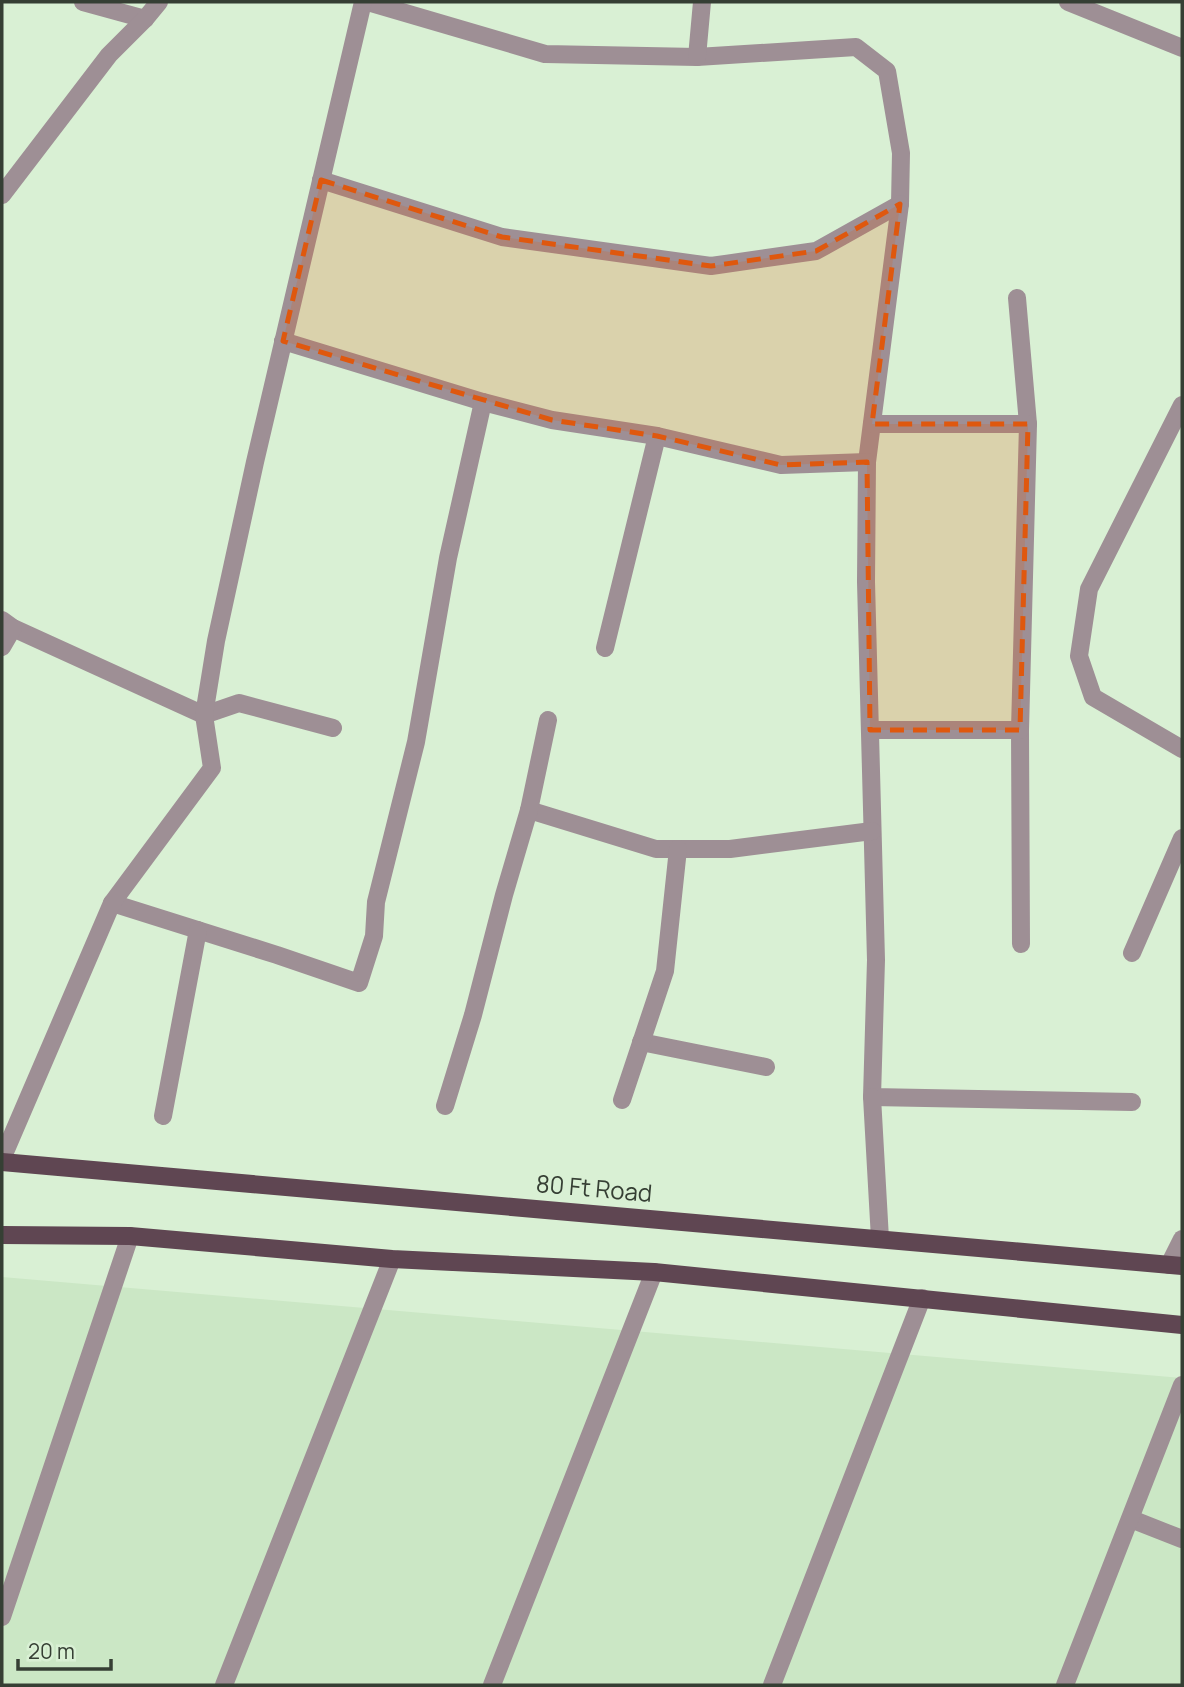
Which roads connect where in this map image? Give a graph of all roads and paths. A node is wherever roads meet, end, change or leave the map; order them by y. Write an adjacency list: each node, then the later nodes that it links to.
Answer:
1 (83, 2): 6 (street)
2 (159, 2): 6 (street)
3 (366, 2): 8 (street); 9 (street)
4 (702, 2): 8 (street)
5 (1068, 2): 7 (street)
6 (145, 19): 10 (street)
7 (1182, 48)
8 (697, 57): 11 (street)
9 (321, 180): 11 (street); 13 (street)
10 (2, 195)
11 (900, 204): 16 (street)
12 (1017, 298): 17 (street)
13 (283, 341): 14 (street); 23 (street)
14 (483, 402): 18 (street); 34 (street)
15 (1182, 405): 28 (street)
16 (872, 424): 17 (street); 19 (street)
17 (1028, 424): 27 (street)
18 (657, 436): 19 (street); 22 (street)
19 (867, 462): 26 (street)
20 (7, 624): 21 (street); 23 (street)
21 (2, 647)
22 (605, 648)
23 (204, 715): 25 (street); 33 (street)
24 (548, 720): 29 (street)
25 (333, 728)
26 (870, 730): 27 (street); 30 (street)
27 (1020, 730): 35 (street)
28 (1182, 749)
29 (529, 810): 32 (street); 42 (street)
30 (872, 831): 32 (street); 39 (street)
31 (1182, 838): 36 (street)
32 (678, 849): 37 (street)
33 (112, 903): 34 (street); 44 (street)
34 (198, 930): 43 (street)
35 (1021, 944)
36 (1132, 953)
37 (641, 1042): 38 (street); 40 (street)
38 (766, 1067)
39 (872, 1097): 41 (street); 47 (street)
40 (622, 1100)
41 (1132, 1102)
42 (445, 1106)
43 (163, 1116)
44 (2, 1161): 47 (main road, 80 Ft Road)
45 (2, 1235): 46 (main road)
46 (130, 1236): 49 (main road); 57 (street)
47 (880, 1239): 50 (main road, 80 Ft Road)
48 (1182, 1240): 50 (street)
49 (392, 1259): 51 (main road); 58 (street)
50 (1176, 1266)
51 (654, 1272): 52 (main road); 59 (street)
52 (922, 1298): 53 (main road); 60 (street)
53 (1182, 1325)
54 (1182, 1385): 55 (street)
55 (1131, 1519): 56 (street); 61 (street)
56 (1182, 1539)
57 (2, 1617)
58 (224, 1685)
59 (492, 1685)
60 (772, 1685)
61 (1065, 1685)

